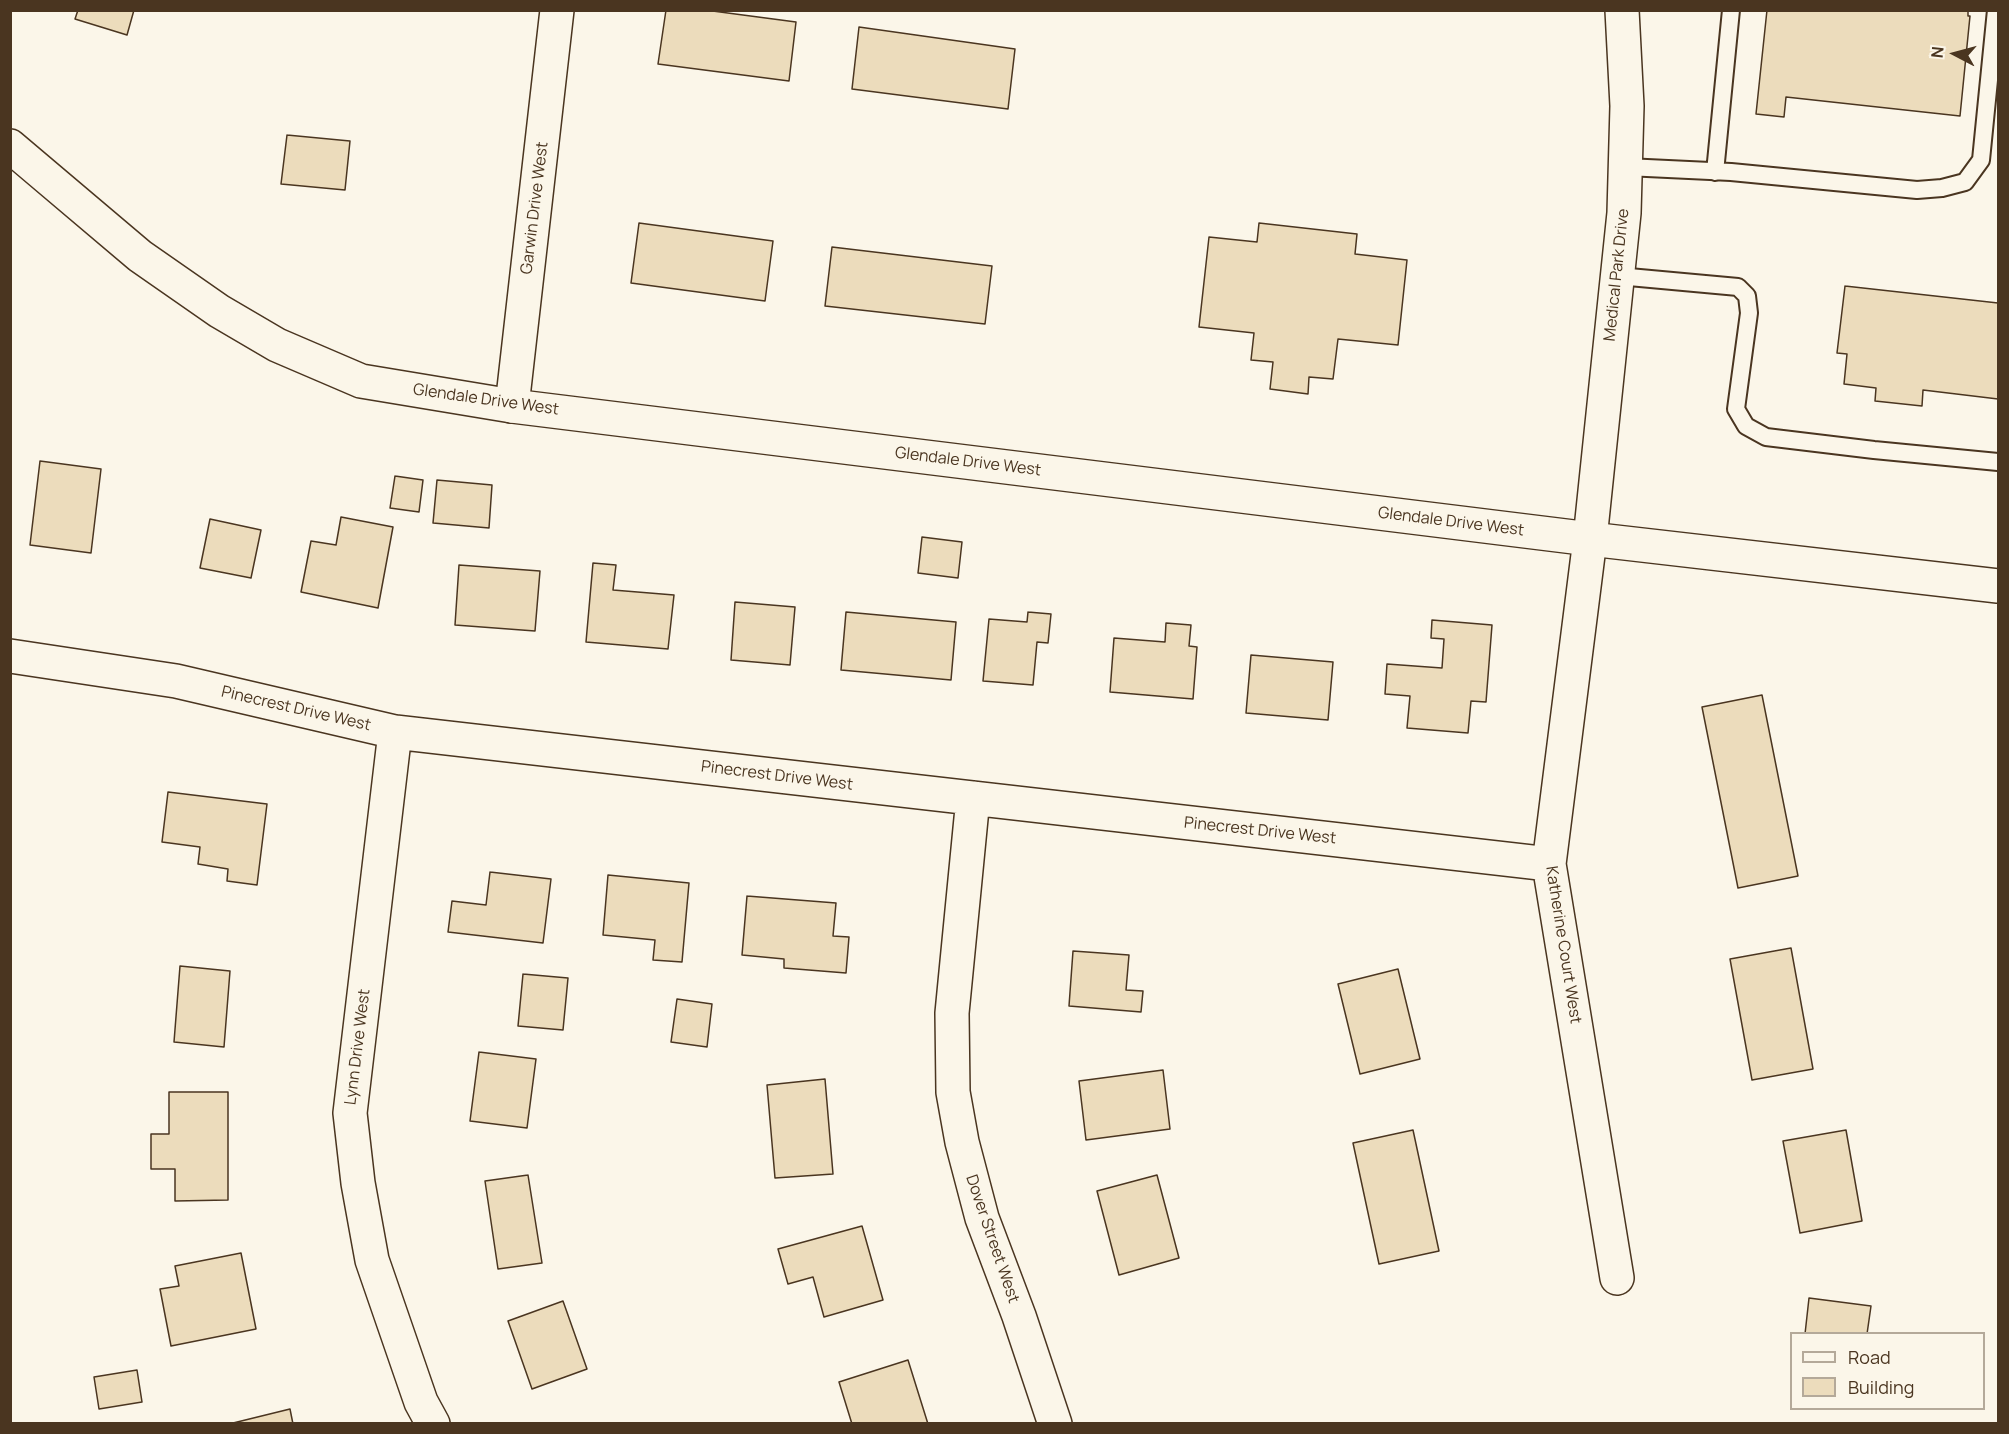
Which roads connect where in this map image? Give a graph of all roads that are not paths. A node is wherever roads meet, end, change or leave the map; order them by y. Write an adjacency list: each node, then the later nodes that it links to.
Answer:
1 (557, 10): 9 (street, Garwin Drive West)
2 (1622, 10): 6 (street, Medical Park Drive)
3 (1731, 10): 7 (lane)
4 (1996, 10): 7 (lane)
5 (10, 146): 9 (street, Glendale Drive West)
6 (1626, 167): 7 (lane); 8 (street, Medical Park Drive)
7 (1715, 172)
8 (1618, 276): 10 (lane); 11 (street, Medical Park Drive)
9 (512, 406): 11 (street, Glendale Drive West)
10 (1998, 462)
11 (1590, 539): 12 (street, Glendale Drive West); 16 (street, Katherine Court West)
12 (1998, 586)
13 (10, 656): 14 (street, Pinecrest Drive West)
14 (395, 732): 15 (street, Pinecrest Drive West); 18 (street, Lynn Drive West)
15 (973, 798): 16 (street, Pinecrest Drive West); 19 (street, Dover Street West)
16 (1549, 864): 17 (street, Katherine Court West)
17 (1617, 1278)
18 (433, 1424)
19 (1055, 1424)

